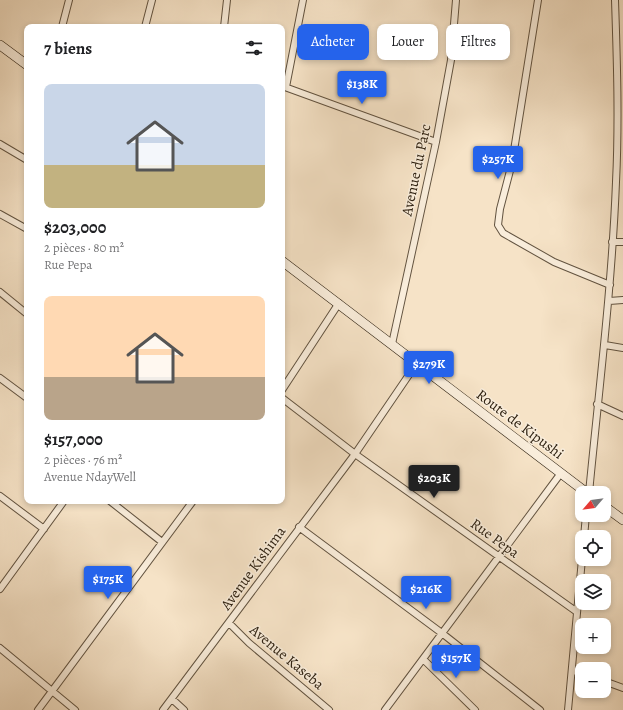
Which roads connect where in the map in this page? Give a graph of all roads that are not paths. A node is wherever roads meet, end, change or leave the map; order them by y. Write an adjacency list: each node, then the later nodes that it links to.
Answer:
1 (69, 0): 8 (street)
2 (152, 0): 9 (street)
3 (227, 0): 10 (street)
4 (303, 0): 14 (street)
5 (456, 0): 17 (street, Avenue du Parc)
6 (538, 0): 26 (street)
7 (615, 0): 12 (street)
8 (63, 24)
9 (146, 24)
10 (224, 24)
11 (0, 46): 13 (main road)
12 (620, 46): 16 (street)
13 (24, 63)
14 (285, 81)
15 (285, 86): 17 (street)
16 (620, 117): 20 (street)
17 (436, 142): 32 (street, Avenue du Parc)
18 (0, 144): 19 (street)
19 (24, 158)
20 (620, 182): 23 (street)
21 (0, 214): 22 (street)
22 (24, 227)
23 (612, 242): 24 (street); 26 (street)
24 (623, 242)
25 (285, 264): 30 (main road, Route de Kipushi)
26 (610, 285): 29 (street)
27 (0, 292): 31 (street)
28 (623, 300): 29 (street)
29 (609, 301): 33 (street)
30 (338, 303): 32 (main road, Route de Kipushi); 37 (street)
31 (24, 312)
32 (392, 344): 35 (main road, Route de Kipushi)
33 (605, 345): 34 (street); 40 (street)
34 (623, 348)
35 (417, 363): 42 (street, Avenue Kishima); 43 (main road, Route de Kipushi)
36 (0, 378): 38 (street)
37 (285, 385)
38 (24, 396)
39 (285, 400): 42 (street, Rue Pepa)
40 (597, 404): 41 (street); 45 (street)
41 (623, 416)
42 (356, 454): 52 (street, Avenue Kishima); 55 (street, Rue Pepa)
43 (561, 473): 44 (main road, Route de Kipushi); 55 (street)
44 (579, 486)
45 (589, 486)
46 (0, 496): 53 (street)
47 (62, 504): 53 (street)
48 (114, 504): 54 (street)
49 (191, 504): 54 (street)
50 (611, 511): 51 (main road)
51 (623, 520)
52 (299, 527): 59 (street, Avenue Kishima); 60 (street)
53 (44, 529): 57 (street)
54 (162, 542): 67 (street)
55 (500, 557): 58 (street, Rue Pepa); 60 (street)
56 (581, 566): 58 (street)
57 (0, 589)
58 (576, 612): 63 (street)
59 (228, 624): 68 (street, Avenue Kishima); 73 (street, Avenue Kaseba)
60 (443, 634): 62 (street); 76 (street)
61 (0, 648): 67 (street)
62 (424, 660): 74 (street); 75 (street)
63 (572, 670): 64 (street); 77 (street)
64 (575, 671)
65 (611, 684): 66 (street)
66 (623, 688)
67 (52, 692): 69 (street); 70 (street)
68 (172, 699): 71 (street, Avenue Kishima); 72 (street)
69 (38, 710)
70 (75, 710)
71 (163, 710)
72 (184, 710)
73 (329, 710)
74 (386, 710)
75 (475, 710)
76 (540, 710)
77 (568, 710)

